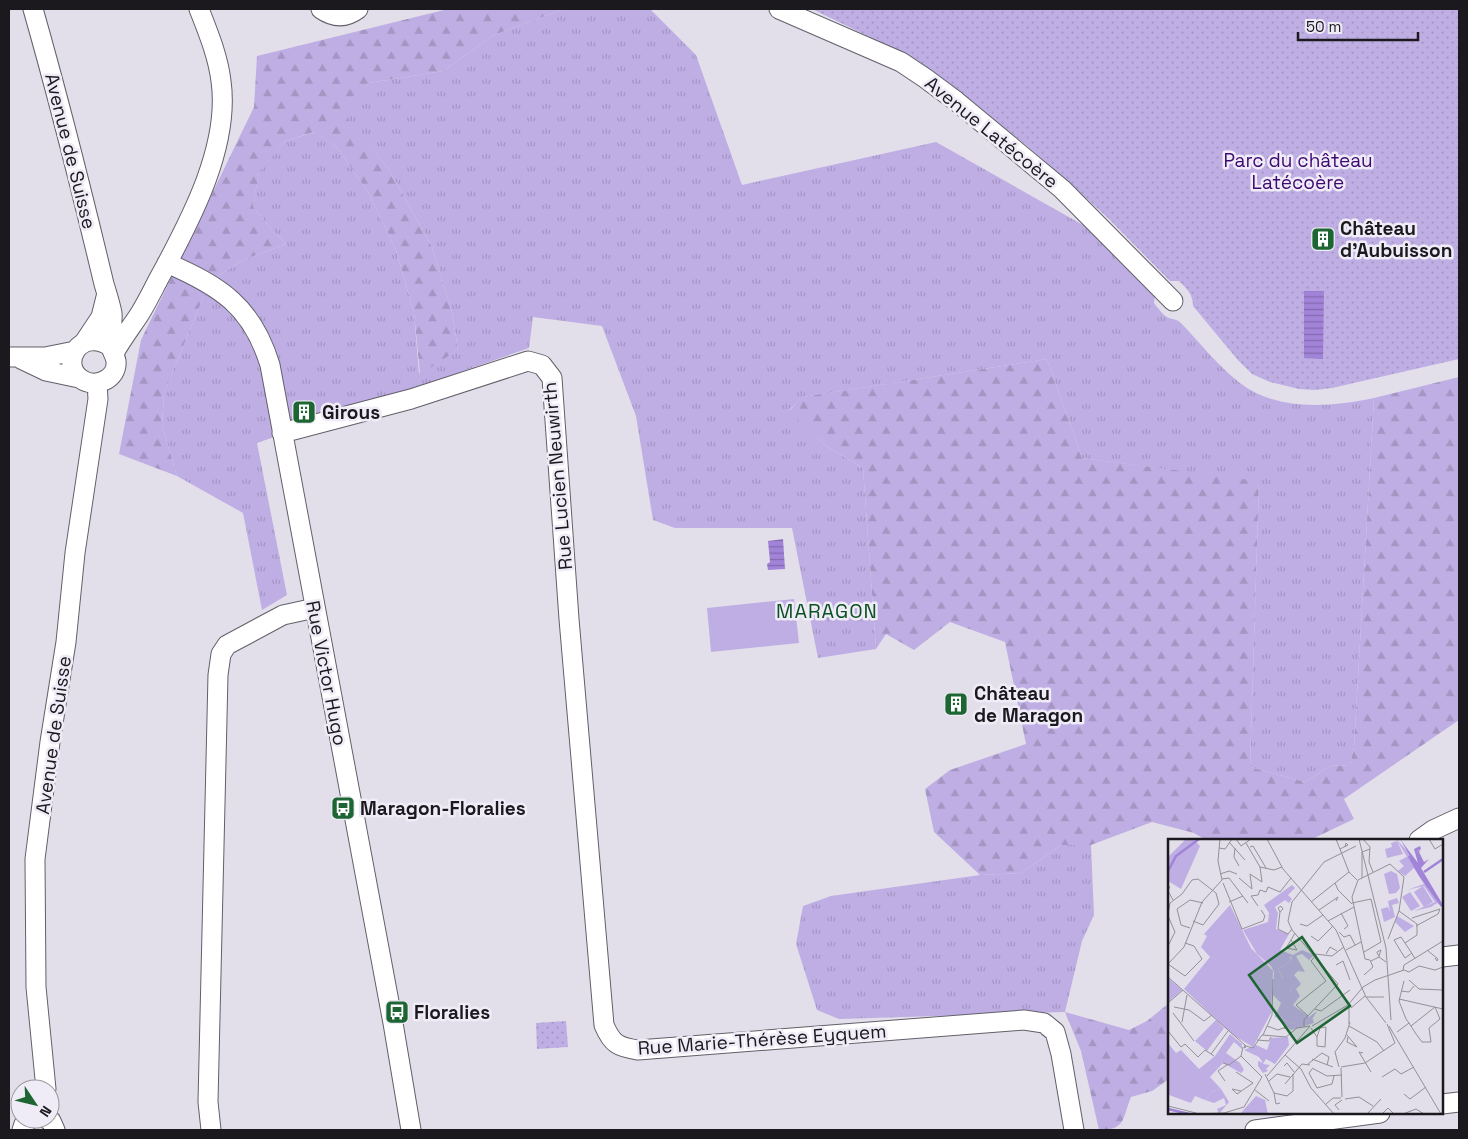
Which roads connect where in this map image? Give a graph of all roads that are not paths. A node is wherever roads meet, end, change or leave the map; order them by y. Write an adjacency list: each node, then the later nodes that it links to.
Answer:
1 (33, 9): 7 (street, Avenue de Suisse)
2 (199, 9): 6 (street)
3 (321, 9): 4 (street)
4 (358, 9)
5 (779, 9): 8 (street, Avenue Latécoère)
6 (167, 263): 10 (street); 13 (street, Rue Victor Hugo)
7 (106, 293): 9 (street, Avenue de Suisse); 10 (street, Avenue de Suisse)
8 (1173, 301)
9 (80, 346): 10 (street); 11 (street); 12 (street, Avenue de Suisse)
10 (112, 349): 12 (street, Avenue de Suisse)
11 (13, 357): 12 (street)
12 (88, 381): 20 (street, Avenue de Suisse)
13 (282, 433): 14 (street, Rue Victor Hugo); 15 (street, Rue Lucien Neuwirth)
14 (315, 608): 24 (street); 25 (street, Rue Victor Hugo)
15 (569, 619): 26 (street, Rue Marie-Thérèse Eyquem)
16 (1459, 818): 17 (street)
17 (1420, 839)
18 (1459, 955): 19 (street)
19 (1443, 957)
20 (45, 1079)
21 (1459, 1102): 22 (street)
22 (1443, 1104)
23 (1373, 1114): 27 (street)
24 (211, 1130)
25 (411, 1130)
26 (1074, 1130)
27 (1255, 1130)

